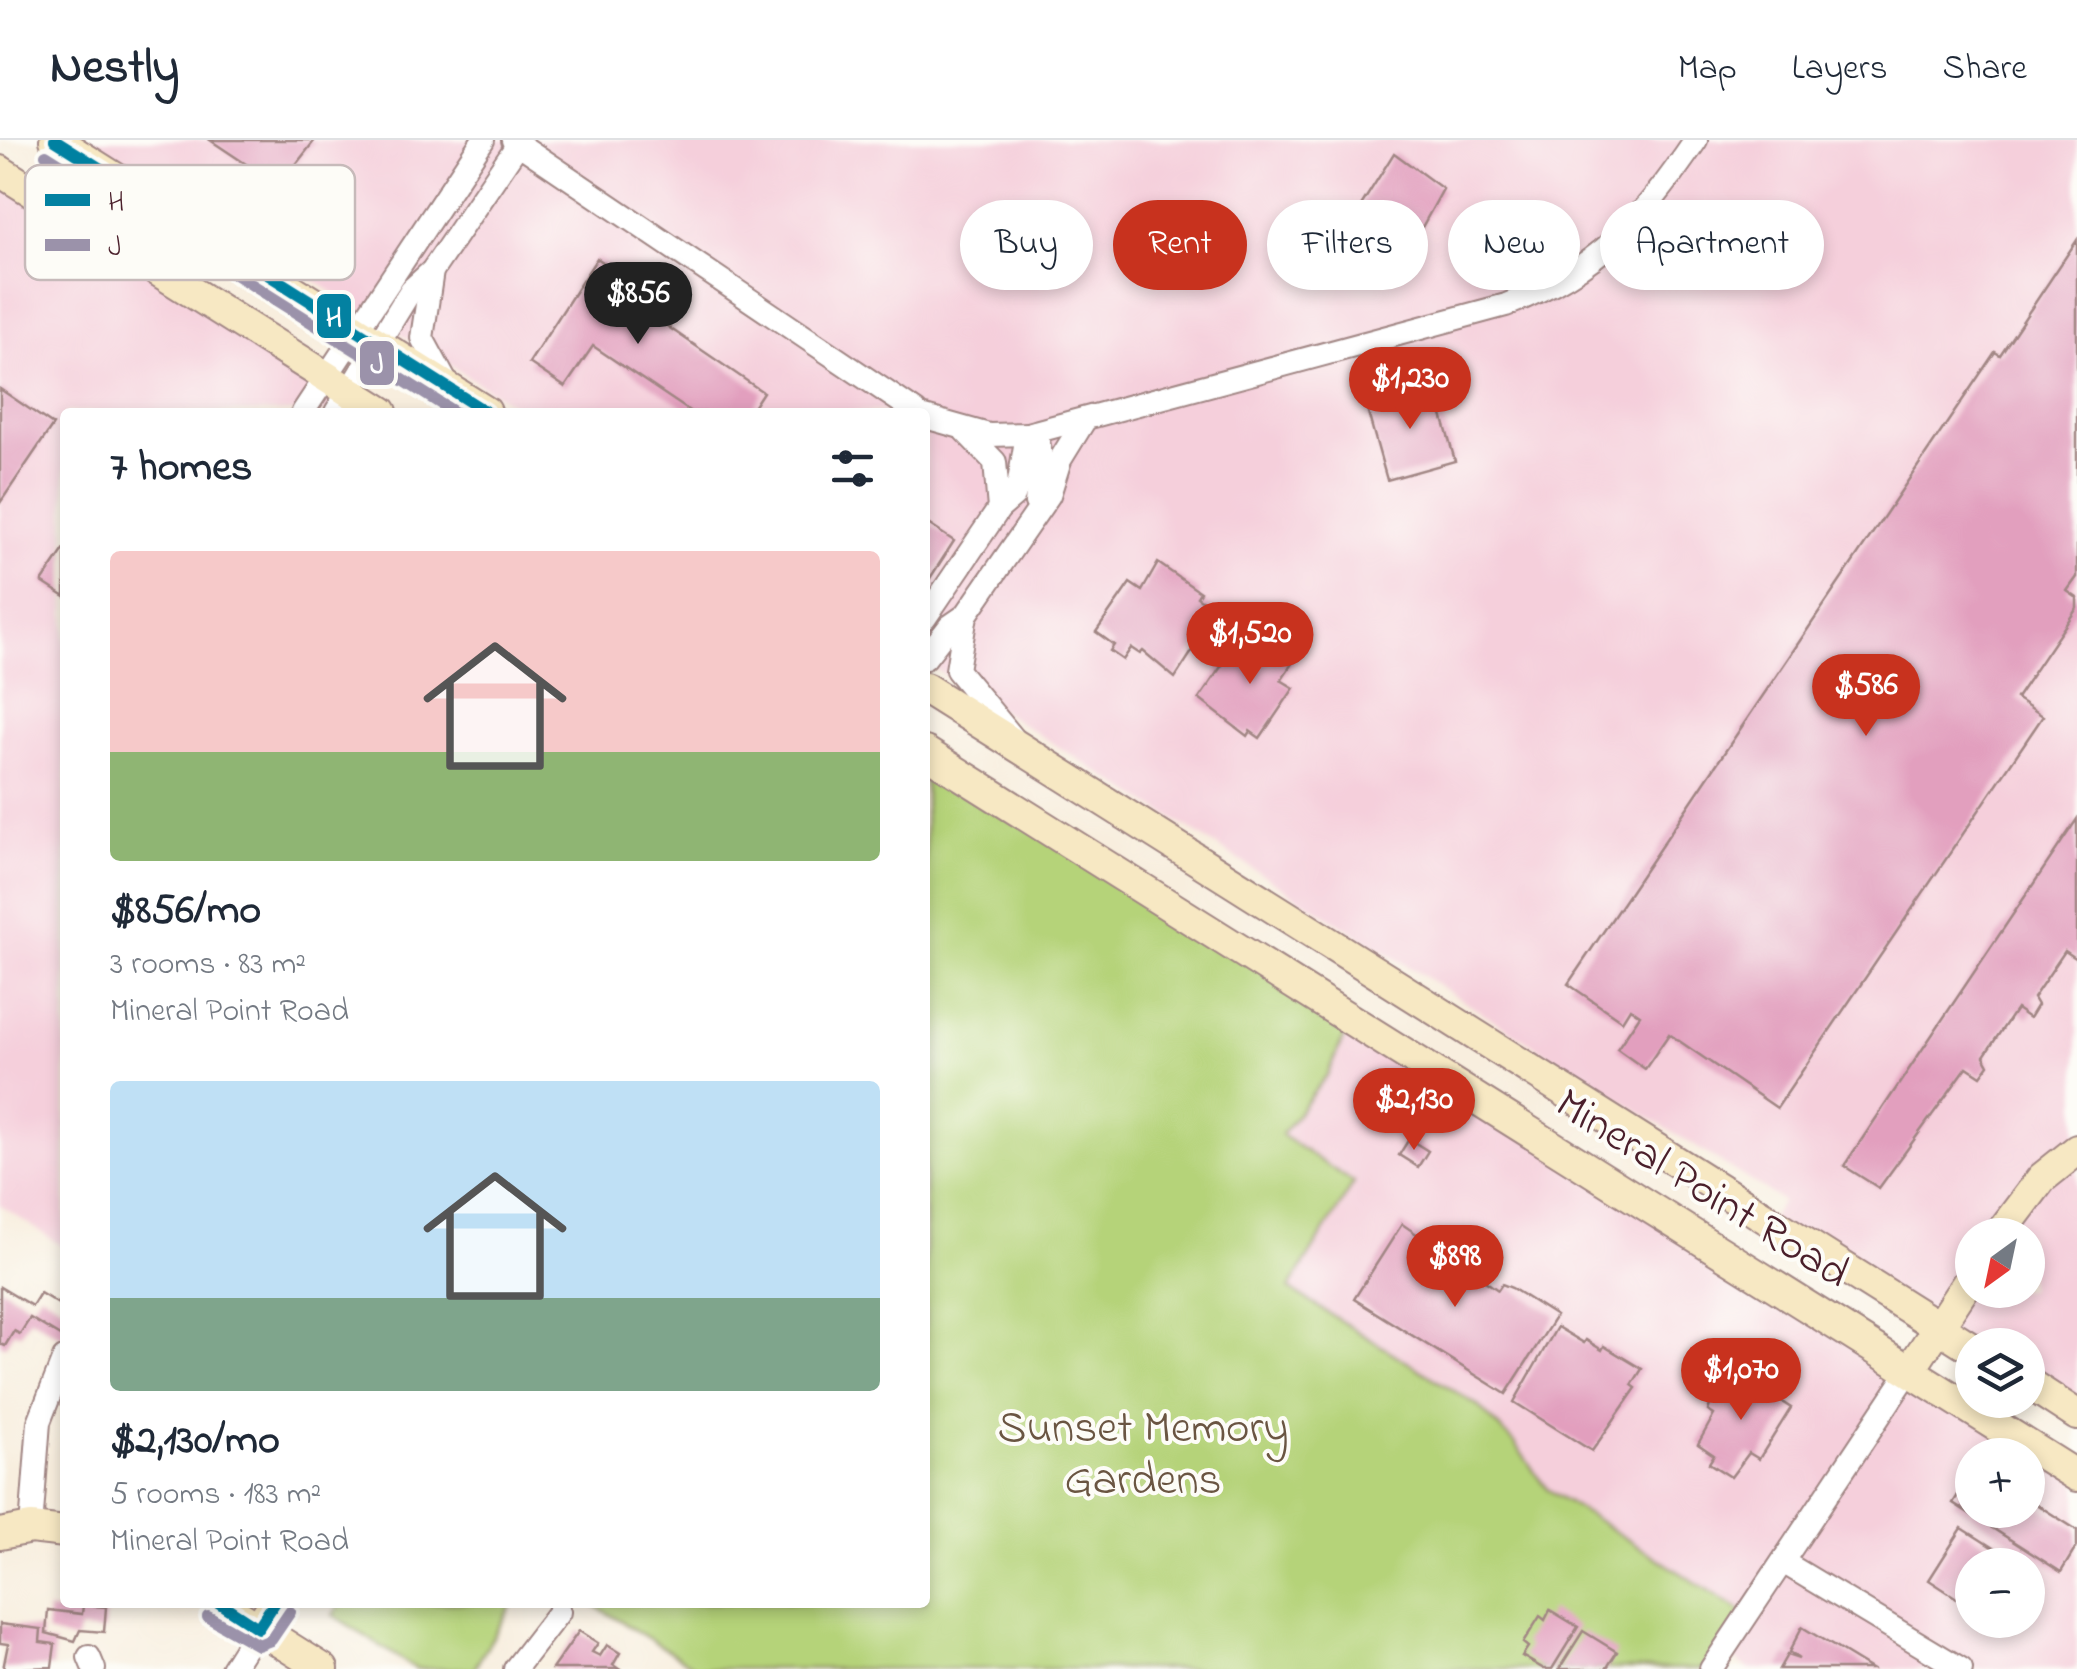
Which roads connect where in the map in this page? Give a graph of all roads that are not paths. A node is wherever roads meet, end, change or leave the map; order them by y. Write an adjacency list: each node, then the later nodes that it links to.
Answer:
1 (55, 140): 5 (main road)
2 (483, 140): 11 (street)
3 (1696, 140): 19 (street)
4 (516, 142): 8 (street); 17 (street)
5 (94, 165)
6 (0, 171): 7 (main road)
7 (25, 188)
8 (432, 270): 11 (street); 12 (street)
9 (165, 280): 13 (main road)
10 (275, 280): 11 (main road)
11 (366, 338): 12 (main road); 13 (street)
12 (451, 390): 16 (main road)
13 (337, 394): 14 (street); 15 (main road)
14 (311, 408)
15 (372, 408)
16 (480, 408)
17 (910, 408)
18 (930, 420): 20 (street)
19 (1084, 422): 21 (street); 23 (street)
20 (964, 431): 21 (street); 22 (street)
21 (1032, 433): 22 (street); 23 (street)
22 (1000, 509): 24 (street)
23 (1036, 510): 25 (street)
24 (930, 611)
25 (966, 615): 26 (street); 28 (street)
26 (930, 652)
27 (930, 691): 28 (main road, Mineral Point Road)
28 (1024, 752): 33 (main road, Mineral Point Road)
29 (930, 755): 36 (main road, Mineral Point Road)
30 (2077, 1150): 31 (main road)
31 (2012, 1218)
32 (1955, 1302): 33 (main road)
33 (1939, 1326): 34 (main road, Mineral Point Road); 36 (main road)
34 (1955, 1337)
35 (60, 1368): 40 (street)
36 (1910, 1370): 39 (main road, Mineral Point Road); 43 (street)
37 (2045, 1394): 38 (main road)
38 (2077, 1416)
39 (2077, 1476)
40 (30, 1528): 41 (main road); 42 (main road)
41 (60, 1531)
42 (0, 1534)
43 (1783, 1562): 50 (street); 51 (street)
44 (240, 1608): 46 (main road)
45 (559, 1612): 49 (street)
46 (266, 1615): 47 (street); 48 (main road)
47 (232, 1669)
48 (323, 1669)
49 (515, 1669)
50 (1711, 1669)
51 (1961, 1669)

